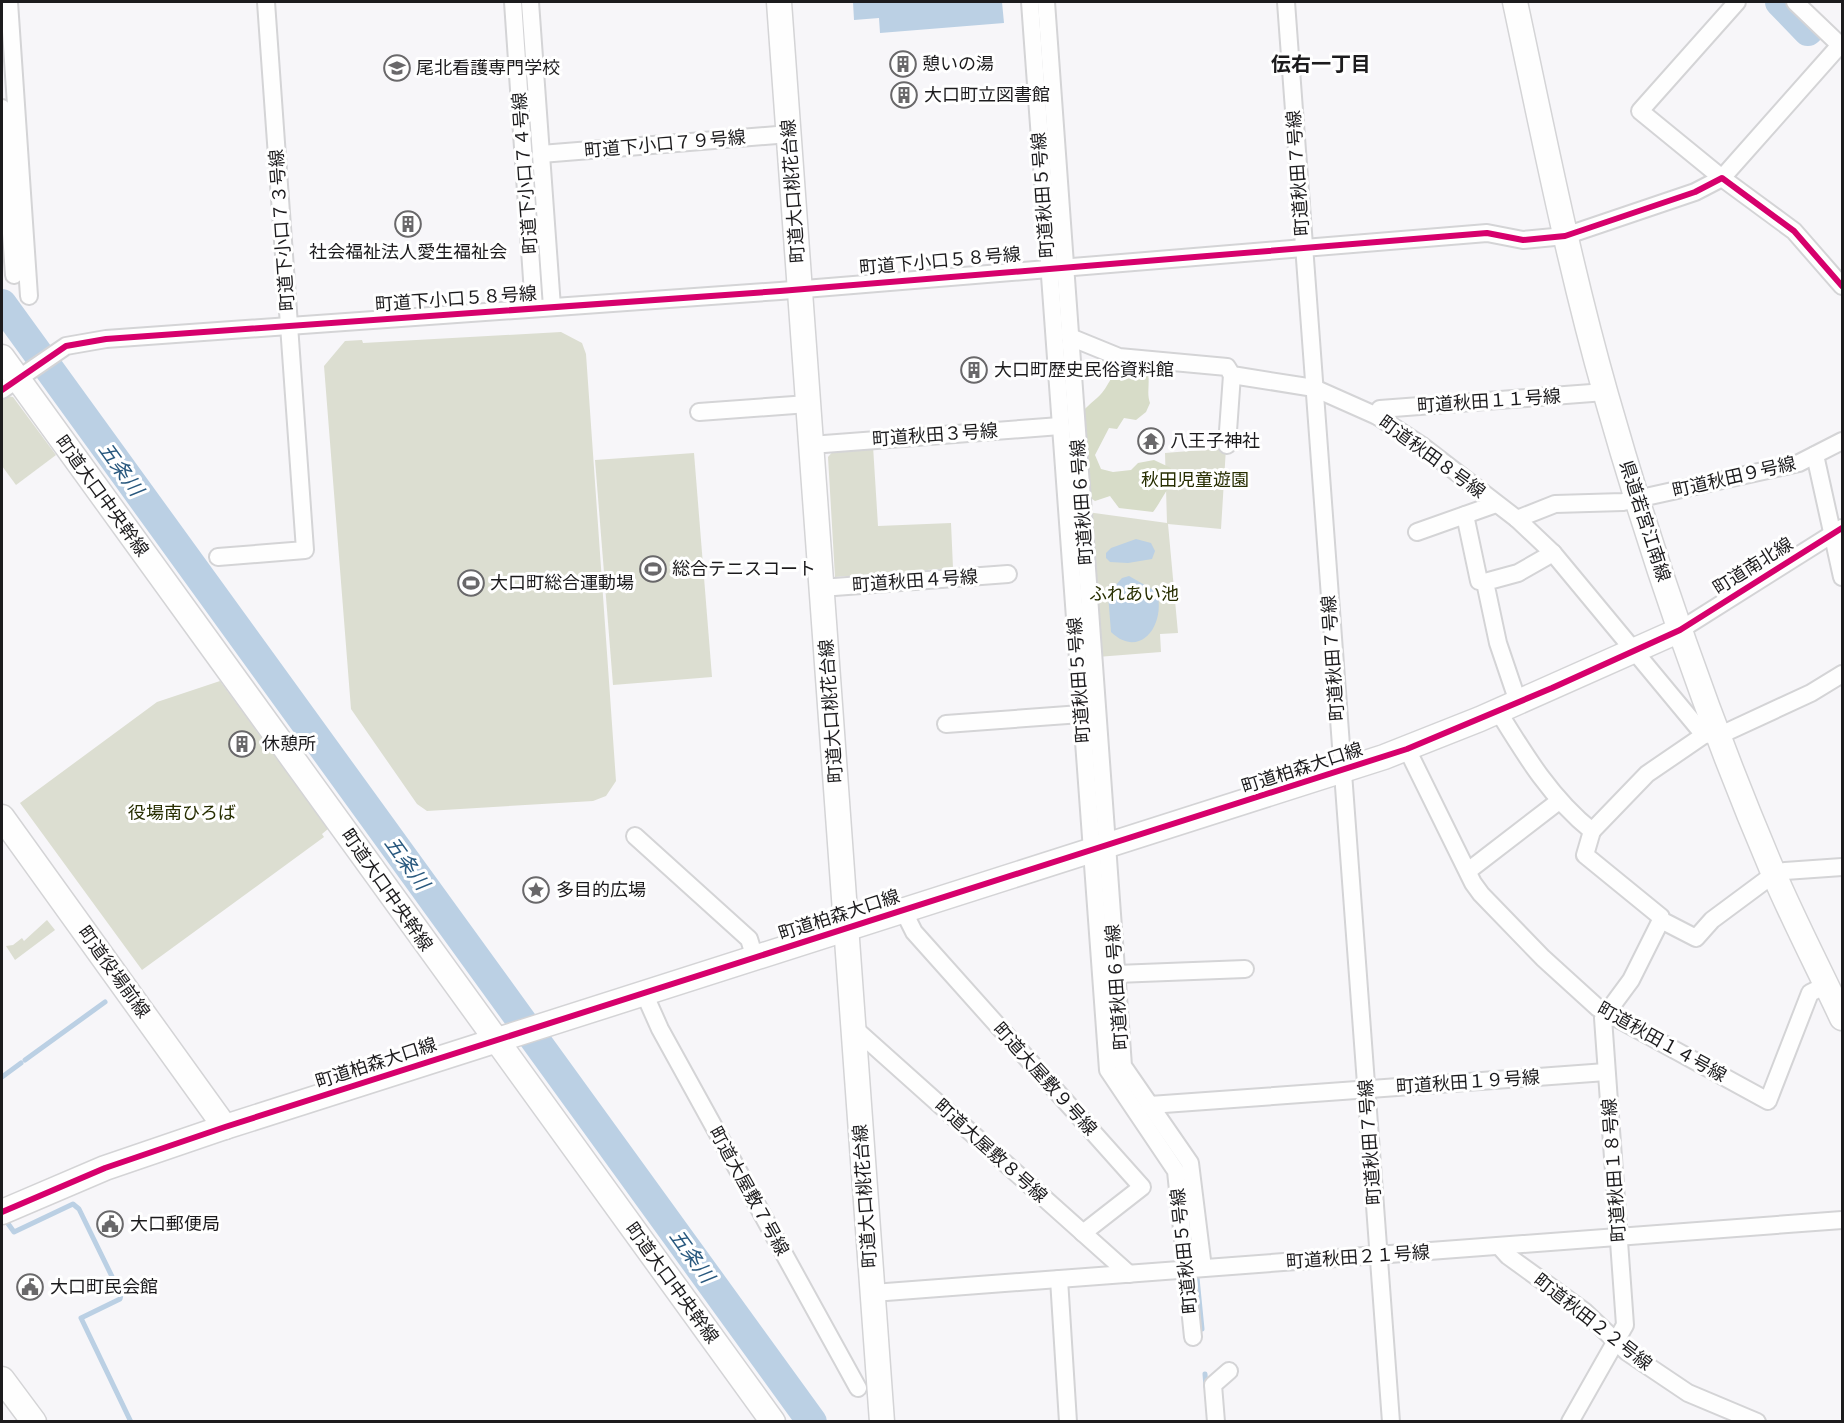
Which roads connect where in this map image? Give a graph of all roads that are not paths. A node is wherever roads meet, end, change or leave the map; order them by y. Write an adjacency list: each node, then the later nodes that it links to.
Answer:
1 (9, 2): 24 (street)
2 (266, 2): 27 (street, 町道下小口７３号線)
3 (513, 2): 26 (street, 町道下小口７４号線)
4 (530, 2): 15 (street)
5 (779, 2): 14 (street, 町道大口桃花台線)
6 (1030, 2): 20 (street, 町道秋田５号線)
7 (1046, 2): 19 (street, 町道秋田６号線)
8 (1286, 2): 18 (street, 町道秋田７号線)
9 (1515, 2): 17 (street, 県道若宮江南線)
10 (1737, 2): 16 (street)
11 (1795, 2): 12 (street)
12 (1841, 46): 16 (street)
13 (2, 108): 21 (street)
14 (789, 134): 15 (street, 町道下小口７９号線); 23 (street, 町道大口桃花台線)
15 (541, 154): 25 (street)
16 (1722, 178): 17 (street, 町道下小口５８号線); 22 (street)
17 (1565, 236): 18 (street, 町道下小口５８号線); 33 (street, 県道若宮江南線)
18 (1304, 247): 19 (street, 町道下小口５８号線); 32 (street, 町道秋田７号線)
19 (1065, 266): 20 (street, 町道下小口５８号線); 28 (street, 町道秋田６号線)
20 (1048, 267): 23 (street, 町道下小口５８号線); 37 (street, 町道秋田５号線)
21 (14, 275)
22 (1842, 286)
23 (800, 288): 25 (street, 町道下小口５８号線); 34 (street, 町道大口桃花台線)
24 (29, 296)
25 (552, 307): 26 (street, 町道下小口５８号線)
26 (534, 308): 27 (street, 町道下小口５８号線)
27 (289, 326): 31 (street, 町道下小口５８号線); 49 (street, 町道下小口７３号線)
28 (1070, 337): 30 (street, 町道秋田８号線); 67 (street, 町道秋田６号線)
29 (2, 357): 31 (street, 町道大口中央幹線)
30 (1232, 375): 32 (street, 町道秋田８号線); 40 (street)
31 (15, 381): 82 (street, 町道大口中央幹線)
32 (1314, 388): 36 (street, 町道秋田８号線); 62 (street, 町道秋田７号線)
33 (1605, 392): 36 (street, 町道秋田１１号線); 42 (street, 県道若宮江南線)
34 (808, 404): 35 (street); 39 (street, 町道大口桃花台線)
35 (699, 412)
36 (1377, 416): 43 (street, 町道秋田８号線)
37 (1060, 426): 39 (street, 町道秋田３号線); 58 (street, 町道秋田５号線)
38 (1842, 441): 41 (street, 町道秋田９号線)
39 (811, 445): 53 (street, 町道大口桃花台線)
40 (1227, 445)
41 (1815, 455): 42 (street, 町道秋田９号線); 46 (street)
42 (1637, 499): 45 (street, 町道秋田９号線); 54 (street, 県道若宮江南線)
43 (1496, 504): 44 (street); 45 (street, 町道秋田８号線)
44 (1465, 515): 47 (street); 52 (street)
45 (1517, 519): 48 (street, 町道秋田８号線)
46 (1837, 531): 51 (street); 54 (street, 町道南北線)
47 (1417, 532)
48 (1553, 553): 52 (street); 55 (street, 町道秋田８号線)
49 (218, 557)
50 (1008, 574): 53 (street, 町道秋田４号線)
51 (1842, 577)
52 (1485, 582): 57 (street)
53 (821, 588): 73 (street, 町道大口桃花台線)
54 (1680, 630): 55 (street, 町道柏森大口線); 60 (street, 県道若宮江南線)
55 (1635, 651): 57 (street, 町道柏森大口線); 60 (street, 町道秋田８号線)
56 (1842, 674): 60 (street)
57 (1508, 707): 61 (street, 町道柏森大口線); 63 (street)
58 (1081, 714): 59 (street); 67 (street, 町道秋田５号線)
59 (946, 724)
60 (1711, 734): 65 (street); 70 (street, 県道若宮江南線)
61 (1407, 749): 62 (street, 町道柏森大口線); 69 (street, 町道秋田１４号線)
62 (1341, 771): 67 (street, 町道柏森大口線); 84 (street, 町道秋田７号線)
63 (1559, 801): 65 (street); 69 (street)
64 (2, 817): 86 (street, 町道役場前線)
65 (1592, 831): 72 (street)
66 (635, 836): 74 (street)
67 (1099, 848): 71 (street, 町道柏森大口線); 76 (street, 町道秋田６号線); 93 (street, 町道秋田５号線)
68 (1842, 867): 70 (street)
69 (1468, 871): 79 (street, 町道秋田１４号線)
70 (1774, 874): 72 (street); 77 (street, 県道若宮江南線)
71 (903, 910): 73 (street, 町道柏森大口線); 89 (street, 町道大屋敷９号線)
72 (1661, 920): 79 (street)
73 (847, 929): 74 (street, 町道柏森大口線); 81 (street, 町道大口桃花台線)
74 (755, 958): 78 (street, 町道柏森大口線)
75 (1245, 969): 76 (street)
76 (1116, 974): 85 (street, 町道秋田６号線)
77 (1826, 985): 79 (street, 町道秋田１４号線); 80 (street, 県道若宮江南線)
78 (644, 993): 82 (street, 町道柏森大口線); 101 (street, 町道大屋敷７号線)
79 (1605, 1012): 83 (street, 町道秋田１８号線)
80 (1842, 1018)
81 (854, 1028): 89 (street, 町道大屋敷８号線); 96 (street, 町道大口桃花台線)
82 (505, 1037): 86 (street, 町道柏森大口線); 103 (street, 町道大口中央幹線)
83 (1607, 1077): 84 (street); 90 (street, 町道秋田１８号線)
84 (1367, 1095): 85 (street); 92 (street, 町道秋田７号線)
85 (1150, 1105): 93 (street, 町道秋田６号線)
86 (225, 1127): 87 (street, 町道柏森大口線)
87 (2, 1212)
88 (1842, 1220): 90 (street, 町道秋田２１号線)
89 (1083, 1233): 94 (street, 町道大屋敷８号線)
90 (1619, 1237): 91 (street, 町道秋田２１号線); 98 (street, 町道秋田１８号線)
91 (1499, 1246): 92 (street, 町道秋田２１号線); 98 (street, 町道秋田２２号線)
92 (1379, 1256): 93 (street, 町道秋田２１号線); 107 (street, 町道秋田７号線)
93 (1196, 1269): 94 (street, 町道秋田２１号線); 97 (street, 町道秋田５号線)
94 (1129, 1274): 95 (street, 町道秋田２１号線)
95 (1059, 1280): 96 (street, 町道秋田２１号線); 105 (street)
96 (873, 1293): 104 (street, 町道大口桃花台線)
97 (1193, 1337)
98 (1617, 1341): 108 (street, 町道秋田１８号線); 109 (street, 町道秋田２２号線)
99 (1229, 1371): 106 (street)
100 (2, 1379): 102 (street)
101 (858, 1388)
102 (34, 1422)
103 (773, 1422)
104 (882, 1422)
105 (1068, 1422)
106 (1216, 1422)
107 (1391, 1422)
108 (1570, 1422)
109 (1757, 1422)

